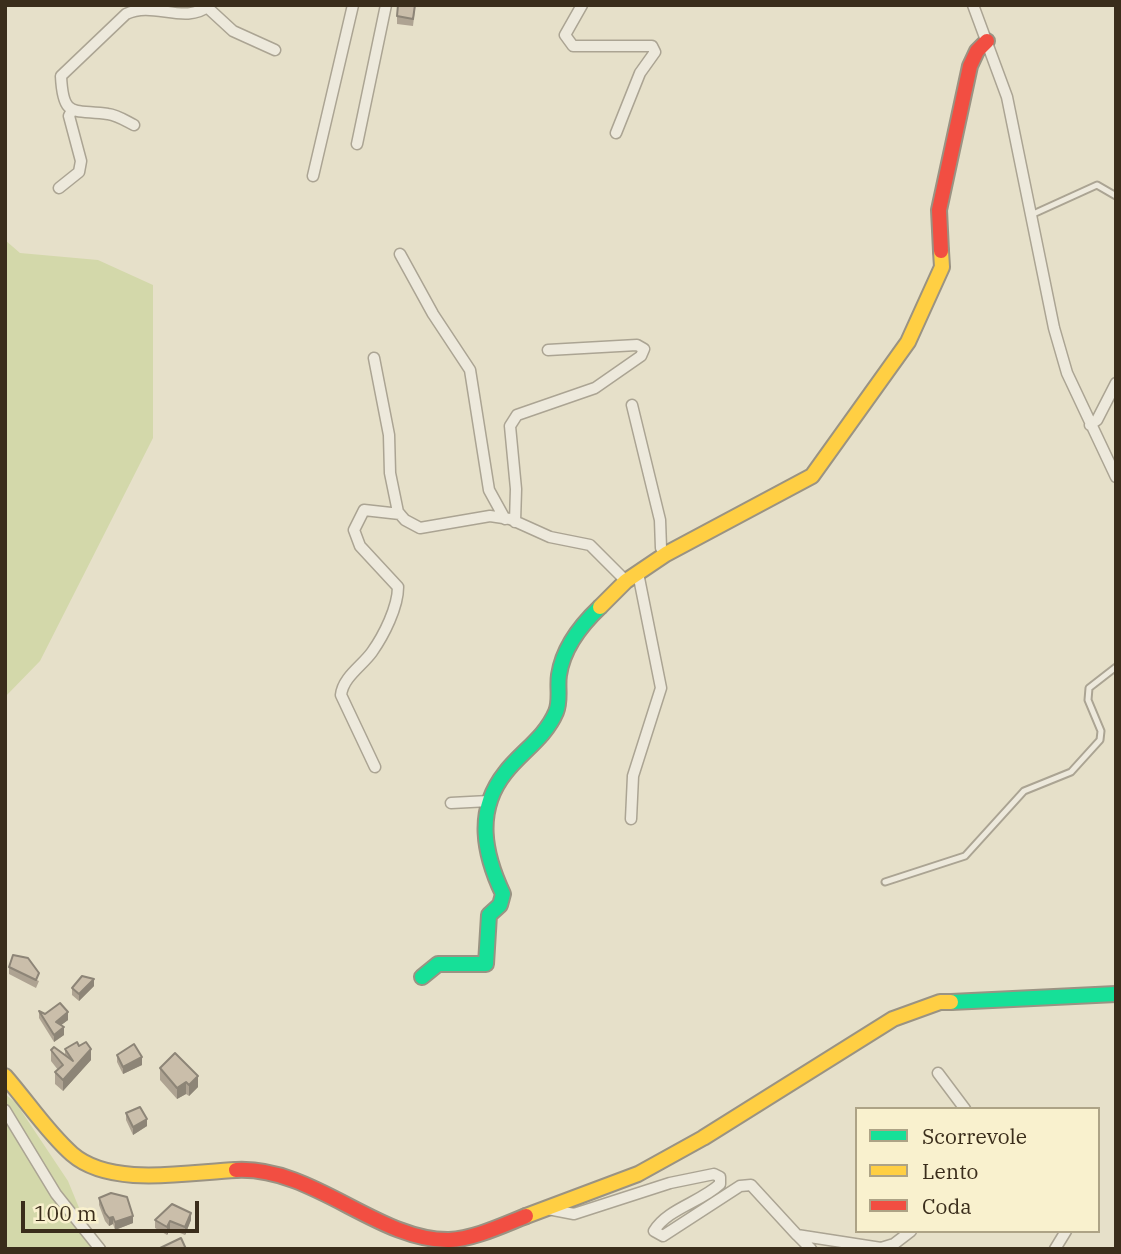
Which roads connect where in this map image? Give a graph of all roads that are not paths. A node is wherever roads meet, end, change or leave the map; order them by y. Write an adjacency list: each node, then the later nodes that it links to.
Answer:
1 (353, 5): 13 (street)
2 (386, 5): 12 (street)
3 (582, 5): 11 (street)
4 (973, 5): 7 (street)
5 (137, 7): 6 (street); 9 (street)
6 (209, 7): 8 (street)
7 (986, 41): 16 (street); 26 (street)
8 (275, 50)
9 (72, 110): 10 (street); 14 (street)
10 (134, 125)
11 (616, 133)
12 (357, 144)
13 (313, 176)
14 (59, 188)
15 (1116, 196): 16 (lane)
16 (1031, 215): 22 (street)
17 (400, 254): 25 (street)
18 (548, 350): 25 (street)
19 (374, 358): 24 (street)
20 (1116, 383): 22 (street)
21 (632, 405): 26 (street)
22 (1090, 425): 23 (street)
23 (1116, 477)
24 (400, 514): 25 (street); 29 (street)
25 (510, 520): 27 (street)
26 (666, 554): 27 (street)
27 (632, 577): 30 (street); 32 (street)
28 (1116, 667): 33 (lane)
29 (375, 766)
30 (489, 801): 31 (street); 34 (street)
31 (451, 803)
32 (631, 819)
33 (885, 882)
34 (422, 977)
35 (1116, 994): 40 (street)
36 (937, 1073): 38 (street)
37 (5, 1076): 40 (street)
38 (963, 1107)
39 (5, 1110): 44 (street)
40 (542, 1208): 43 (street)
41 (908, 1233): 43 (street)
42 (1065, 1233): 46 (street)
43 (797, 1235): 45 (street)
44 (100, 1249)
45 (811, 1249)
46 (1055, 1249)

